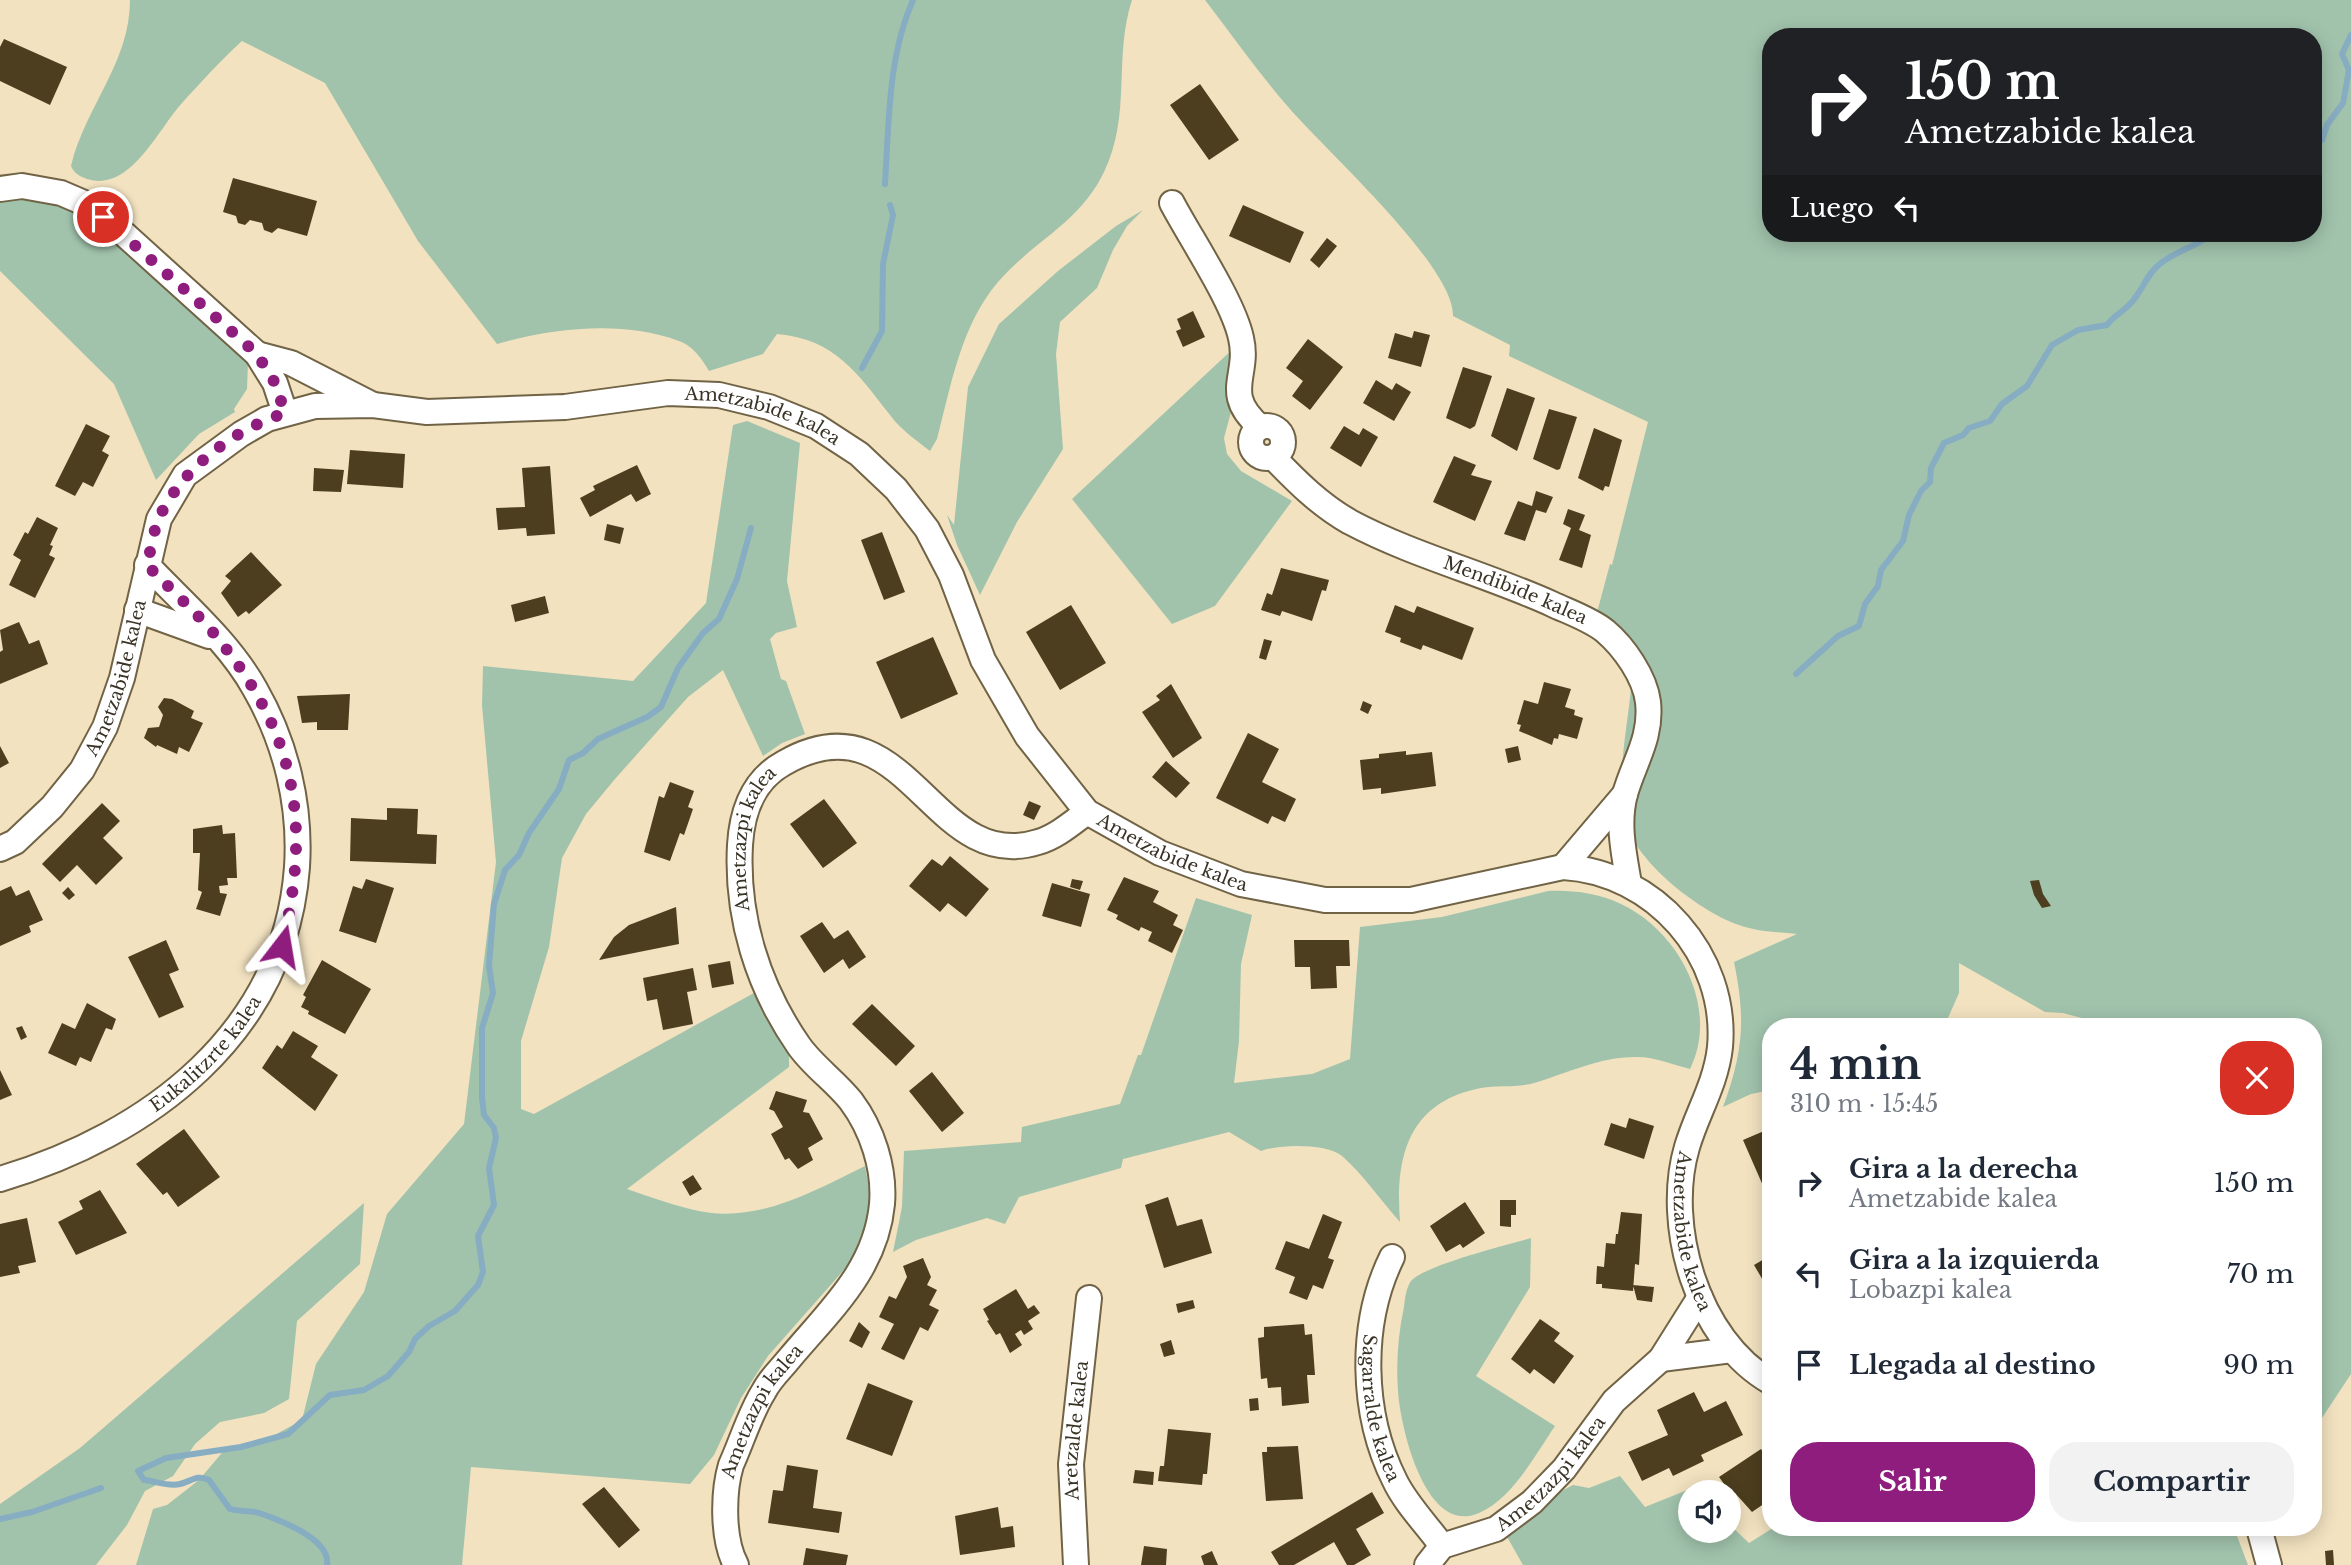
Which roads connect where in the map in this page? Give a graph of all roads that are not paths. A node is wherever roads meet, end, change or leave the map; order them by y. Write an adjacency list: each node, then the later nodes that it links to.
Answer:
1 (0, 189): 3 (street)
2 (1172, 203): 9 (street, Mendibide kalea)
3 (257, 354): 4 (street); 5 (street)
4 (373, 405): 5 (street, Ametzabide kalea); 10 (street, Ametzabide kalea)
5 (285, 413): 6 (street, Ametzabide kalea)
6 (147, 565): 7 (street, Ametzabide kalea); 8 (street, Eukalitzrte kalea)
7 (137, 610): 8 (street, Eukalitzrte kalea); 11 (street, Ametzabide kalea)
8 (223, 644): 14 (street, Eukalitzrte kalea)
9 (1625, 794): 12 (street); 13 (street)
10 (1087, 813): 12 (street, Ametzabide kalea); 23 (street, Ametzazpi kalea)
11 (0, 849)
12 (1563, 867): 13 (street, Ametzabide kalea)
13 (1629, 884): 16 (street, Ametzabide kalea)
14 (0, 1179)
15 (1392, 1258): 22 (street, Sagarralde kalea)
16 (1700, 1297): 18 (street, Ametzabide kalea); 19 (street, Ametzazpi kalea)
17 (1088, 1298): 24 (street, Aretzalde kalea)
18 (1732, 1350): 19 (street); 20 (street, Ametzabide kalea)
19 (1661, 1359): 22 (street, Ametzazpi kalea)
20 (1762, 1375)
21 (2261, 1536): 25 (street)
22 (1434, 1555)
23 (736, 1565)
24 (1076, 1565)
25 (2269, 1565)

